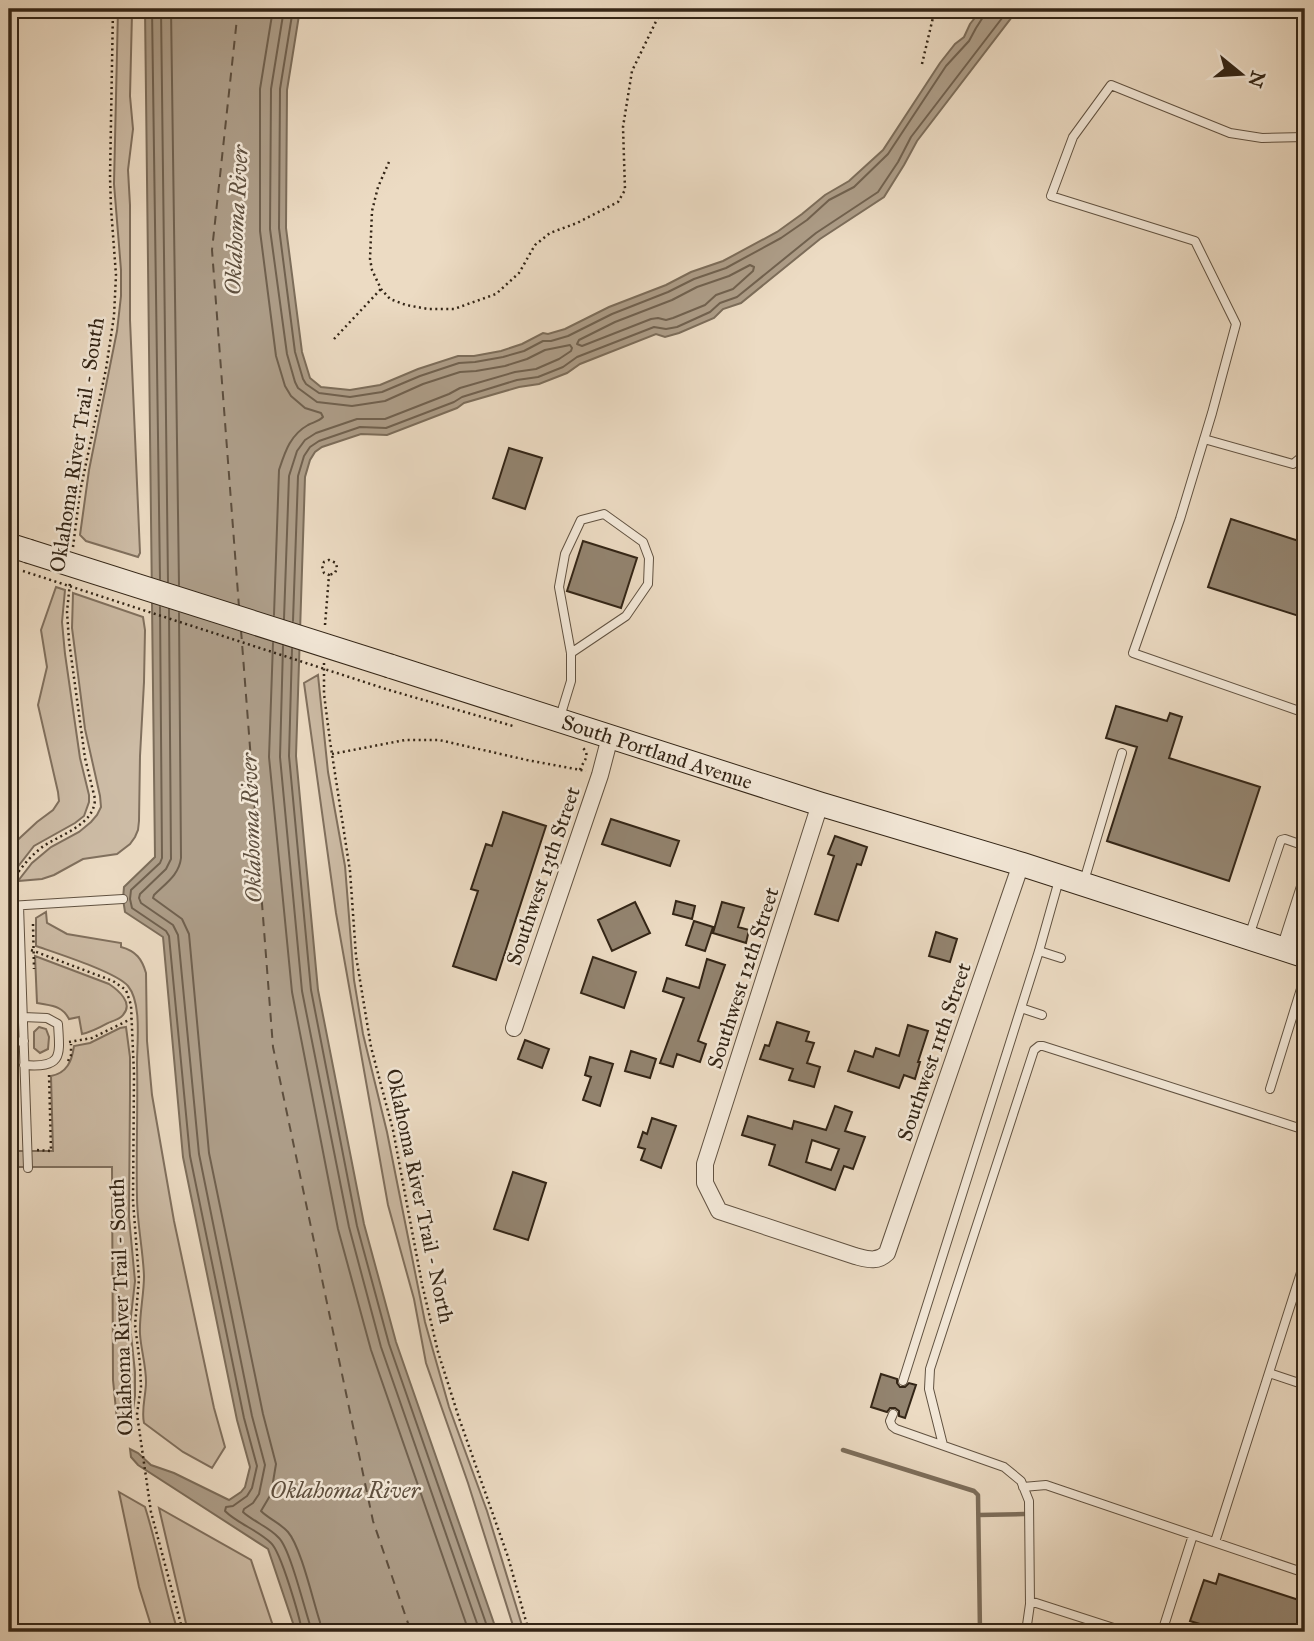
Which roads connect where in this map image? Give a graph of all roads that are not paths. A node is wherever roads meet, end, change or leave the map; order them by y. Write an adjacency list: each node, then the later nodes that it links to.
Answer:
1 (1305, 137): 2 (lane)
2 (1204, 439): 3 (lane); 6 (lane)
3 (1305, 454)
4 (20, 556): 7 (main road, South Portland Avenue, bridge)
5 (571, 653): 5 (lane); 7 (lane)
6 (1305, 713)
7 (559, 720): 8 (main road, South Portland Avenue)
8 (610, 737): 10 (main road, South Portland Avenue); 27 (street, Southwest 13th Street)
9 (1122, 753): 14 (lane)
10 (820, 804): 12 (main road, South Portland Avenue); 34 (street, Southwest 12th Street)
11 (1305, 846): 19 (lane)
12 (1021, 864): 13 (main road, South Portland Avenue); 34 (street, Southwest 11th Street)
13 (1060, 877): 14 (main road, South Portland Avenue); 20 (lane)
14 (1083, 884): 19 (main road, South Portland Avenue)
15 (1305, 887): 21 (street)
16 (123, 899): 18 (lane)
17 (9, 906): 18 (lane)
18 (19, 906): 26 (lane)
19 (1249, 938): 21 (main road, South Portland Avenue)
20 (1039, 951): 22 (lane); 24 (lane)
21 (1295, 952)
22 (1061, 958)
23 (1305, 976): 31 (lane)
24 (1021, 1008): 25 (lane); 37 (lane)
25 (1042, 1015)
26 (23, 1017): 28 (lane); 30 (lane)
27 (514, 1028)
28 (24, 1041): 29 (lane); 30 (lane)
29 (9, 1042)
30 (24, 1065): 33 (lane)
31 (1270, 1089)
32 (1305, 1130): 40 (lane)
33 (28, 1168)
34 (887, 1253)
35 (1305, 1260): 36 (lane)
36 (1269, 1373): 38 (lane); 43 (lane)
37 (903, 1381)
38 (1305, 1385)
39 (892, 1414): 40 (lane)
40 (943, 1445): 41 (lane)
41 (1023, 1487): 42 (lane); 45 (lane)
42 (1193, 1535): 43 (lane); 48 (lane)
43 (1215, 1542): 44 (lane)
44 (1305, 1573)
45 (1030, 1601): 46 (lane); 47 (lane)
46 (1026, 1632)
47 (1126, 1632)
48 (1162, 1632)

